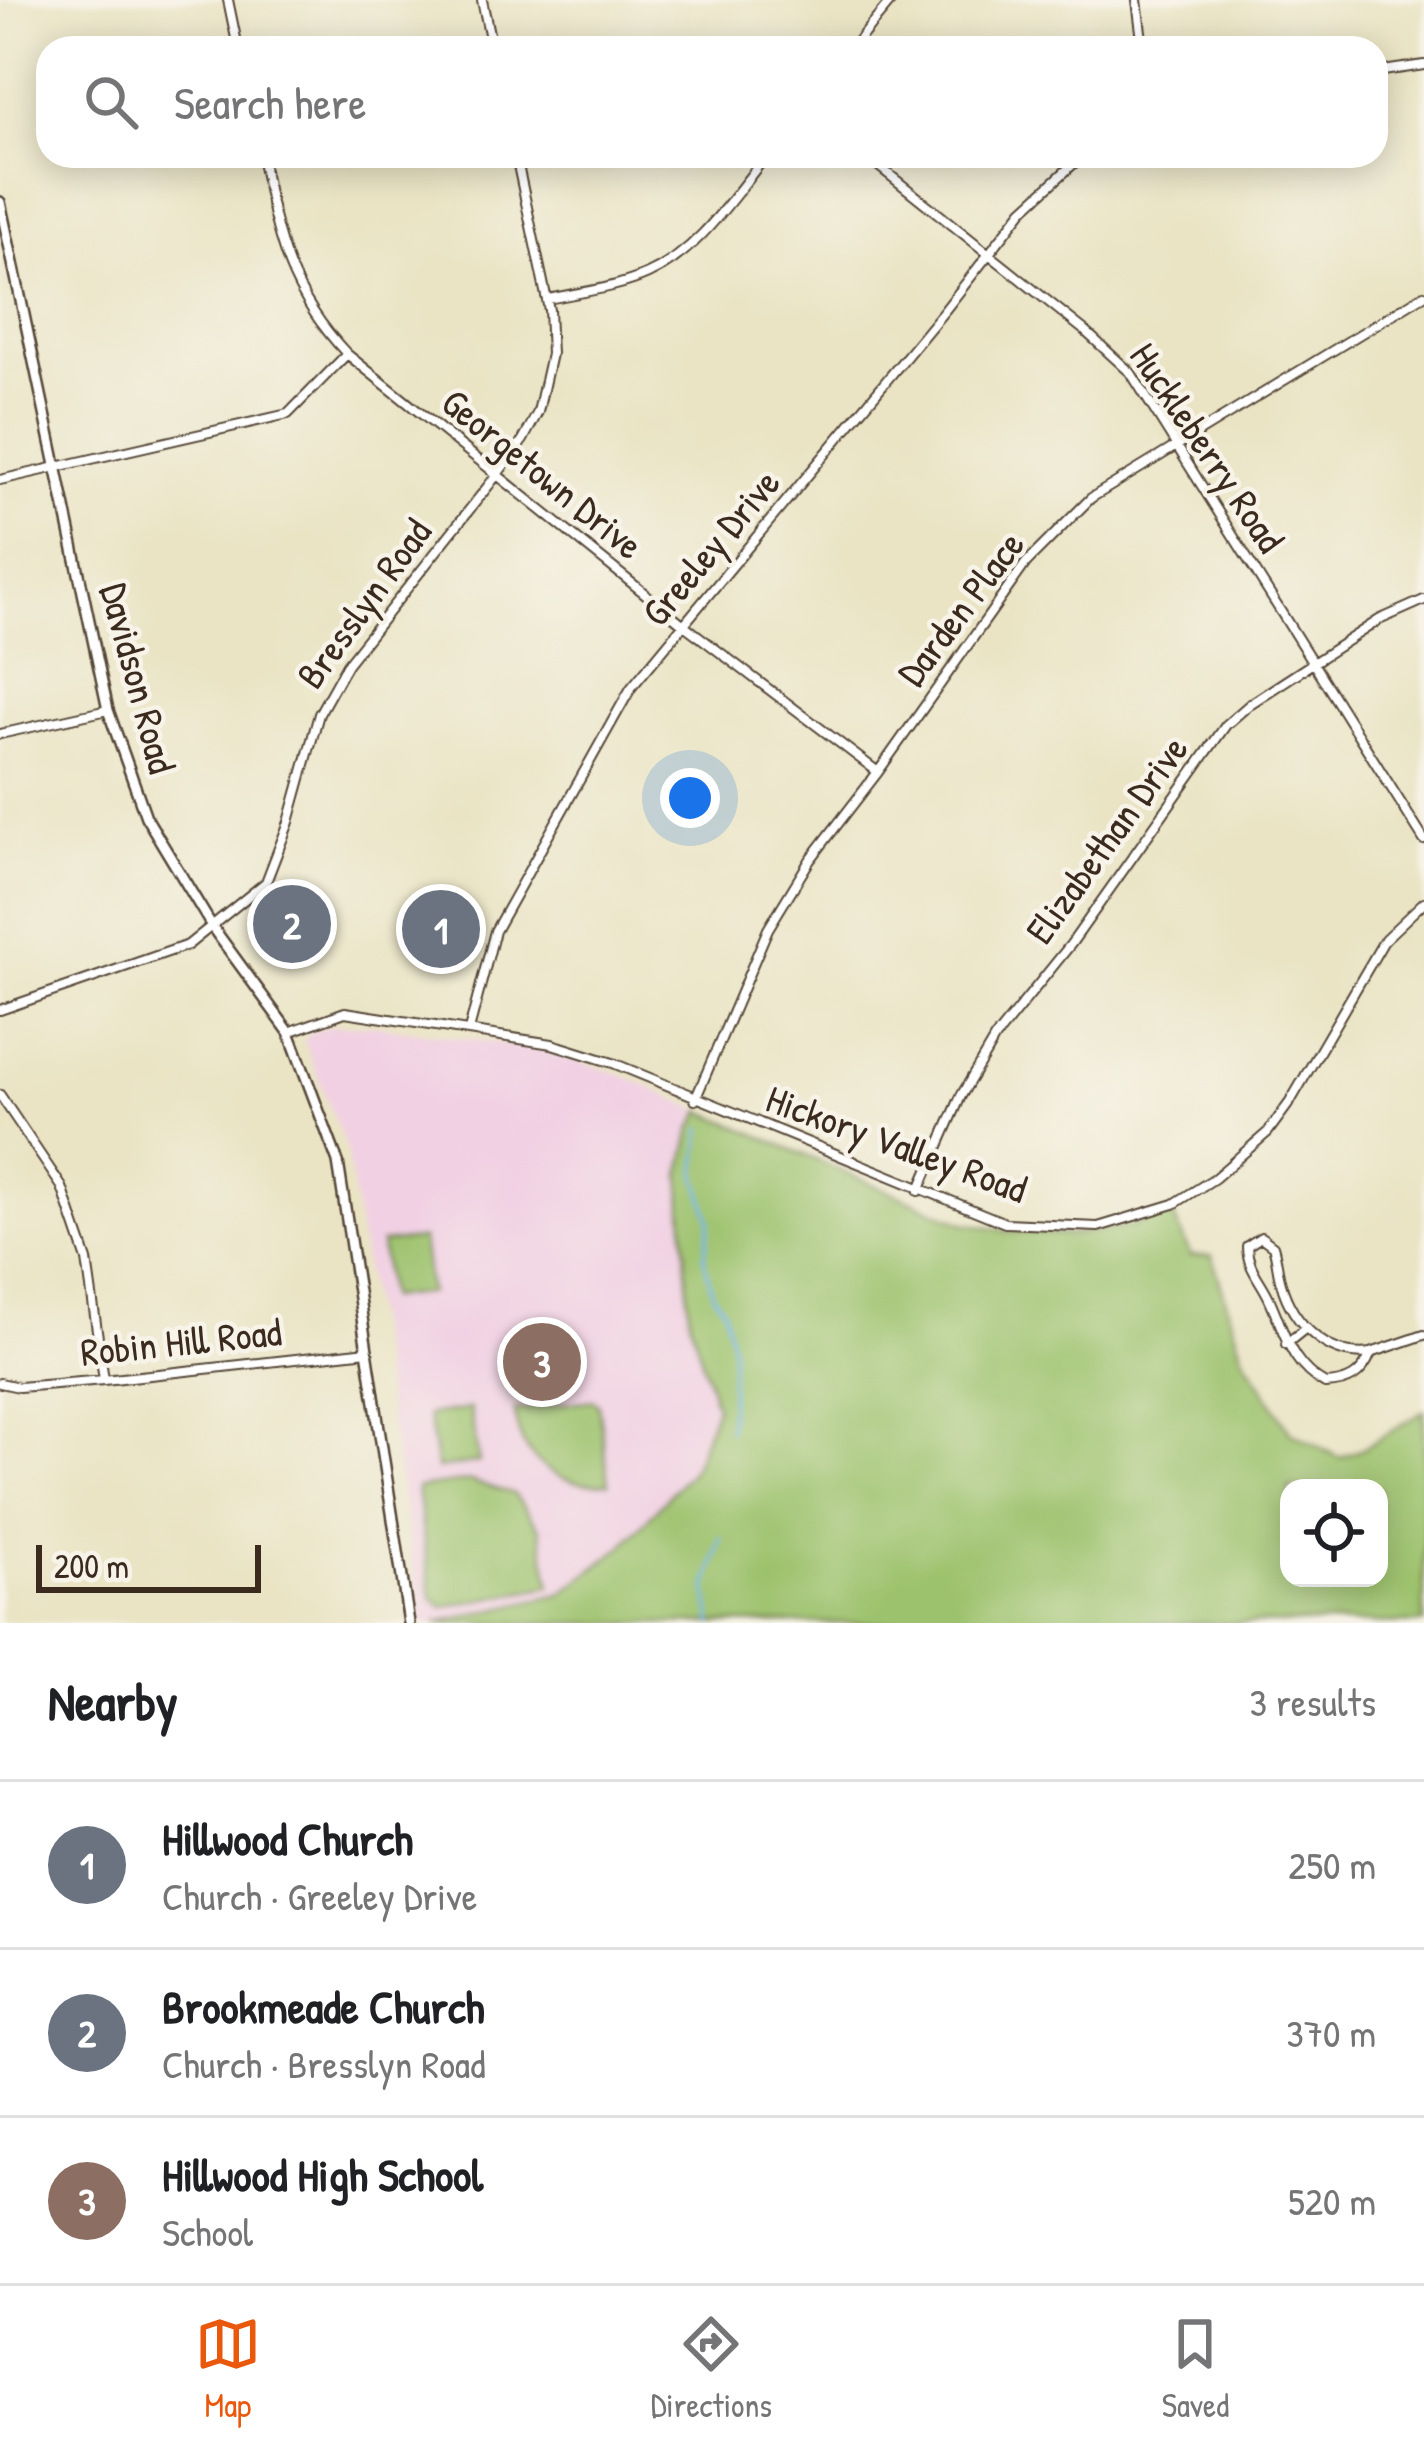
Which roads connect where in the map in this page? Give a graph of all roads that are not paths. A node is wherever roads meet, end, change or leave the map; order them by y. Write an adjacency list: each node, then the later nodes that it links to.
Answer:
1 (228, 0): 5 (street)
2 (482, 0): 6 (street)
3 (892, 0): 7 (street)
4 (1138, 0): 8 (street)
5 (236, 36)
6 (490, 36)
7 (863, 36)
8 (1142, 36)
9 (1424, 65): 10 (street)
10 (1388, 70)
11 (264, 168): 20 (street, Georgetown Drive)
12 (519, 168): 19 (street, Bresslyn Road)
13 (756, 168): 19 (street)
14 (881, 168): 17 (street, Huckleberry Road)
15 (1069, 168): 17 (street, Greeley Drive)
16 (1, 210): 22 (street, Davidson Road)
17 (988, 252): 21 (street, Huckleberry Road); 26 (street, Greeley Drive)
18 (1424, 295): 21 (street, Darden Place)
19 (548, 298): 23 (street, Bresslyn Road)
20 (346, 354): 22 (street); 23 (street, Georgetown Drive)
21 (1177, 442): 27 (street, Huckleberry Road); 30 (street, Darden Place)
22 (58, 466): 24 (street); 28 (street, Davidson Road)
23 (496, 475): 26 (street, Georgetown Drive); 33 (street, Bresslyn Road)
24 (0, 480)
25 (1424, 600): 27 (street, Elizabethan Drive)
26 (684, 626): 30 (street, Georgetown Drive); 35 (street, Greeley Drive)
27 (1314, 664): 31 (street, Huckleberry Road); 39 (street, Elizabethan Drive)
28 (108, 710): 29 (street); 33 (street, Davidson Road)
29 (0, 734)
30 (878, 772): 38 (street, Darden Place)
31 (1424, 841)
32 (1424, 902): 39 (street, Hickory Valley Road)
33 (213, 928): 34 (street, Bresslyn Road); 36 (street, Davidson Road)
34 (0, 1010)
35 (469, 1030): 36 (street, Hickory Valley Road); 38 (street, Hickory Valley Road)
36 (289, 1032): 43 (street, Davidson Road)
37 (0, 1095): 45 (street)
38 (695, 1100): 39 (street, Hickory Valley Road)
39 (919, 1191)
40 (1306, 1328): 42 (street); 42 (street); 44 (street)
41 (1424, 1334): 44 (street)
42 (1286, 1344): 44 (street)
43 (368, 1351): 45 (street, Robin Hill Road); 47 (street, Davidson Road)
44 (1371, 1353)
45 (104, 1380): 46 (street, Robin Hill Road)
46 (0, 1383)
47 (409, 1623)

